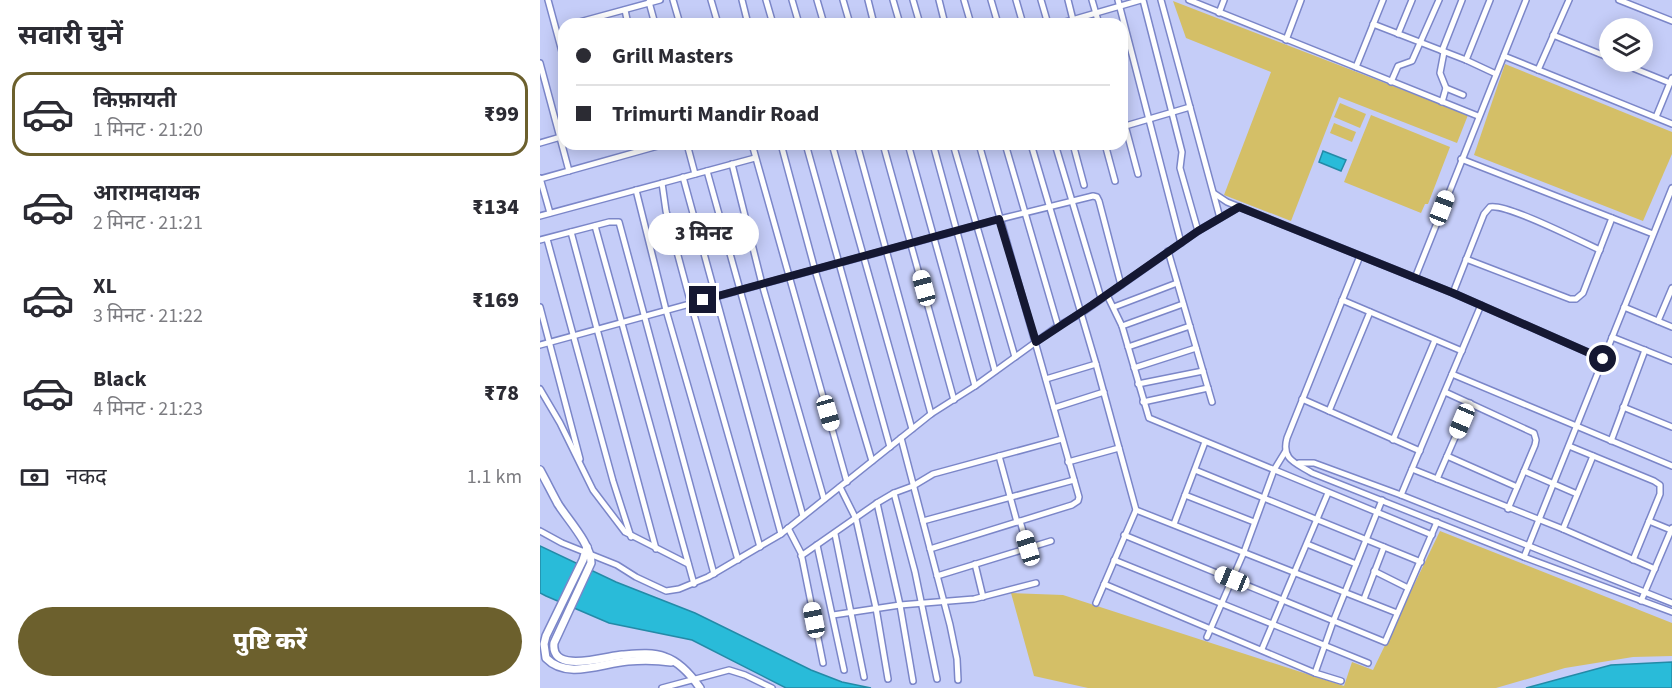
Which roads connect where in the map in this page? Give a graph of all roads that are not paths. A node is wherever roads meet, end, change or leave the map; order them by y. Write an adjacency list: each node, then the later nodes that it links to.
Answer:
1 (548, 0): 34 (street); 63 (street)
2 (660, 0): 33 (street)
3 (673, 0): 42 (street)
4 (711, 0): 43 (street)
5 (742, 0): 44 (street)
6 (766, 0): 45 (street)
7 (792, 0): 46 (street)
8 (817, 0): 47 (street)
9 (843, 0): 48 (street)
10 (868, 0): 49 (street)
11 (893, 0): 50 (street)
12 (913, 0): 51 (street)
13 (939, 0): 52 (street)
14 (964, 0): 53 (street)
15 (991, 0): 54 (street)
16 (1016, 0): 55 (street)
17 (1041, 0): 56 (street)
18 (1068, 0): 57 (street)
19 (1092, 0): 37 (street)
20 (1142, 0): 35 (street); 85 (street)
21 (1161, 0): 84 (street)
22 (1189, 0): 38 (street)
23 (1224, 0): 38 (street)
24 (1301, 0): 67 (street)
25 (1383, 0): 62 (street)
26 (1412, 0): 64 (street)
27 (1439, 0): 69 (street)
28 (1462, 0): 70 (street)
29 (1490, 0): 73 (street)
30 (1526, 0): 72 (street)
31 (1569, 0): 65 (street)
32 (1619, 0): 61 (street)
33 (649, 1): 36 (street); 41 (street)
34 (540, 2)
35 (1118, 3): 37 (street); 60 (street)
36 (625, 10): 39 (street); 40 (street)
37 (1096, 13): 58 (street); 59 (street)
38 (1219, 13): 67 (street)
39 (603, 18)
40 (627, 18)
41 (653, 18)
42 (678, 18)
43 (716, 18)
44 (746, 18)
45 (771, 18)
46 (797, 18)
47 (822, 18)
48 (848, 18)
49 (872, 18)
50 (898, 18)
51 (918, 18)
52 (944, 18)
53 (969, 18)
54 (996, 18)
55 (1021, 18)
56 (1046, 18)
57 (1073, 18)
58 (1084, 18)
59 (1097, 18)
60 (1122, 18)
61 (1672, 21)
62 (1373, 24): 64 (street); 75 (street)
63 (556, 28): 66 (street)
64 (1398, 34): 69 (street)
65 (1553, 34): 71 (street); 76 (street)
66 (558, 36)
67 (1286, 39): 75 (street)
68 (1128, 40): 88 (street)
69 (1422, 43): 70 (street); 80 (street)
70 (1443, 52): 73 (street); 81 (street)
71 (1599, 53)
72 (1504, 57): 76 (street); 78 (street)
73 (1466, 60): 78 (street)
74 (540, 63): 89 (street)
75 (1356, 68): 80 (street)
76 (1538, 70): 87 (street)
77 (1646, 72): 79 (street)
78 (1496, 74): 86 (street)
79 (1671, 81): 87 (street)
80 (1391, 82): 83 (street)
81 (1446, 88): 82 (street); 83 (street)
82 (1463, 95)
83 (1442, 102): 86 (street)
84 (1190, 107): 85 (street); 127 (street)
85 (1172, 112): 88 (street); 140 (street)
86 (1478, 116): 114 (street)
87 (1656, 117): 90 (street)
88 (1149, 119): 91 (street); 146 (street)
89 (558, 123)
90 (1672, 124)
91 (1128, 126)
92 (558, 137): 94 (street)
93 (1128, 140): 119 (street)
94 (540, 143)
95 (565, 150): 116 (street)
96 (644, 150): 116 (street)
97 (689, 150): 118 (street)
98 (754, 150): 113 (street)
99 (783, 150): 154 (street)
100 (808, 150): 153 (street)
101 (834, 150): 151 (street)
102 (859, 150): 147 (street)
103 (885, 150): 145 (street)
104 (910, 150): 143 (street)
105 (935, 150): 139 (street)
106 (955, 150): 138 (street)
107 (981, 150): 136 (street)
108 (1007, 150): 131 (street)
109 (1033, 150): 129 (street)
110 (1057, 150): 128 (street)
111 (1075, 150): 124 (street)
112 (1107, 150): 122 (street)
113 (756, 158): 115 (street); 155 (street)
114 (1461, 159): 135 (street); 156 (street)
115 (732, 164): 117 (street); 158 (street)
116 (569, 171): 121 (street)
117 (707, 171): 118 (street); 161 (street)
118 (695, 174): 120 (street)
119 (1138, 174)
120 (683, 177): 123 (street); 164 (street)
121 (540, 179): 132 (street)
122 (1115, 181)
123 (662, 183): 125 (street); 166 (street)
124 (1084, 184)
125 (636, 190): 132 (street); 172 (street)
126 (1672, 191): 142 (street)
127 (1215, 194): 130 (street); 134 (street)
128 (1071, 200): 129 (street); 159 (street); 163 (street)
129 (1048, 206): 131 (street); 174 (street)
130 (1239, 207): 134 (street); 150 (street)
131 (1025, 212): 136 (street); 178 (street)
132 (550, 213): 133 (street)
133 (540, 216)
134 (1220, 218): 140 (street)
135 (1612, 218): 142 (street); 148 (street)
136 (999, 219): 138 (street); 187 (street)
137 (595, 226): 141 (street); 175 (street); 177 (street)
138 (976, 226): 139 (street); 193 (street)
139 (956, 231): 143 (street); 198 (street)
140 (1198, 231): 146 (street)
141 (571, 232): 144 (street); 182 (street)
142 (1653, 234): 171 (street)
143 (934, 237): 145 (street); 203 (street)
144 (543, 240): 183 (street)
145 (911, 243): 147 (street); 209 (street)
146 (1181, 243): 149 (street)
147 (887, 250): 151 (street); 216 (street)
148 (1600, 250): 152 (street); 152 (street)
149 (1168, 251): 157 (street); 159 (street)
150 (1360, 256): 156 (street); 165 (street)
151 (862, 257): 153 (street); 219 (street)
152 (1466, 259): 162 (street)
153 (838, 263): 154 (street); 226 (street)
154 (815, 270): 155 (street); 233 (street)
155 (789, 277): 158 (street); 245 (street)
156 (1415, 278): 162 (street)
157 (1177, 283): 167 (street); 170 (street)
158 (762, 284): 161 (street); 257 (street)
159 (1121, 285): 163 (street)
160 (1672, 288): 176 (street)
161 (739, 290): 164 (street); 263 (street)
162 (1453, 293): 168 (street)
163 (1104, 296): 170 (street); 174 (street)
164 (716, 297): 166 (street); 277 (street)
165 (1342, 300): 173 (street); 208 (street)
166 (691, 304): 172 (street); 288 (street)
167 (1183, 304): 179 (street); 180 (street)
168 (1481, 306): 192 (street); 194 (street)
169 (540, 307): 186 (street)
170 (1114, 307): 179 (street)
171 (1624, 307): 176 (street); 184 (street)
172 (666, 310): 175 (street); 296 (street)
173 (1370, 312): 185 (street); 215 (street)
174 (1080, 314): 178 (street); 196 (street)
175 (646, 316): 177 (street); 306 (street)
176 (1658, 321): 181 (street)
177 (622, 322): 182 (street); 300 (street)
178 (1058, 326): 187 (street)
179 (1122, 326): 189 (street)
180 (1190, 326): 189 (street); 190 (street)
181 (1672, 327)
182 (597, 329): 183 (street); 290 (street)
183 (574, 335): 186 (street); 281 (street)
184 (1612, 337): 191 (street); 194 (street)
185 (1435, 340): 192 (street); 222 (street)
186 (550, 342): 188 (street); 242 (street)
187 (1036, 342): 193 (street); 201 (street)
188 (540, 345)
189 (1128, 347): 197 (street)
190 (1196, 348): 197 (street); 199 (street)
191 (1645, 350): 195 (street); 213 (street)
192 (1462, 351): 200 (street)
193 (1015, 357): 198 (street)
194 (1603, 359): 217 (street)
195 (1672, 361)
196 (1096, 364): 201 (street); 206 (street)
197 (1134, 368): 202 (street)
198 (995, 371): 203 (street)
199 (1203, 371): 202 (street); 204 (street)
200 (1452, 374): 207 (street); 217 (street)
201 (1046, 379): 214 (street)
202 (1138, 384): 210 (street)
203 (975, 386): 209 (street)
204 (1208, 388): 210 (street); 211 (street)
205 (540, 389): 242 (street)
206 (1104, 392): 214 (street); 227 (street)
207 (1445, 392): 212 (street); 228 (street)
208 (1302, 399): 215 (street); 229 (street)
209 (954, 400): 216 (street)
210 (1143, 402): 224 (street)
211 (1212, 402)
212 (1470, 403): 231 (street); 241 (street)
213 (1623, 407): 218 (street); 223 (street)
214 (1054, 408): 221 (street)
215 (1329, 411): 222 (street)
216 (931, 414): 219 (street)
217 (1577, 425): 223 (street); 225 (street)
218 (1672, 427)
219 (912, 429): 220 (street)
220 (902, 438): 226 (street); 247 (street)
221 (1062, 439): 230 (street); 234 (street)
222 (1393, 440): 228 (street)
223 (1611, 441): 236 (street)
224 (1205, 442): 239 (street); 240 (street)
225 (1569, 446): 232 (street); 246 (street)
226 (890, 447): 233 (street)
227 (1119, 448): 234 (street); 261 (street)
228 (1420, 451): 237 (street)
229 (1285, 452): 235 (street); 240 (street)
230 (999, 456): 247 (street); 255 (street)
231 (1446, 456): 243 (street); 249 (street)
232 (1593, 456): 252 (street); 268 (street)
233 (872, 461): 245 (street)
234 (1068, 462): 244 (street)
235 (1297, 463): 254 (street); 258 (street)
236 (1672, 466)
237 (1412, 469): 243 (street); 254 (street)
238 (540, 470): 293 (street)
239 (1195, 470): 253 (street); 256 (street)
240 (1274, 470): 251 (street); 256 (street)
241 (1524, 471): 246 (street); 249 (street)
242 (585, 475): 281 (street)
243 (1437, 479): 260 (street)
244 (1074, 480): 255 (street); 269 (street)
245 (847, 482): 248 (street)
246 (1553, 484): 252 (street); 266 (street)
247 (913, 486): 250 (street); 267 (street)
248 (840, 487): 257 (street); 264 (street)
249 (1517, 487): 260 (street)
250 (894, 493): 259 (street); 320 (street)
251 (1329, 493): 262 (street); 265 (street)
252 (1577, 494): 274 (street)
253 (1185, 495): 270 (street); 272 (street)
254 (1401, 495): 286 (street)
255 (1011, 497): 267 (street); 269 (street)
256 (1263, 497): 265 (street); 270 (street)
257 (824, 499): 263 (street)
258 (1382, 500): 262 (street); 271 (street)
259 (877, 503): 264 (street); 324 (street)
260 (1508, 509): 266 (street)
261 (1136, 510): 272 (street); 279 (street)
262 (1377, 513): 280 (street); 282 (street)
263 (803, 516): 273 (street)
264 (856, 519): 278 (street); 325 (street)
265 (1317, 519): 282 (street); 284 (street)
266 (1538, 520): 274 (street); 286 (street)
267 (922, 521): 291 (street)
268 (1649, 521): 275 (street); 298 (street)
269 (1019, 522): 289 (street); 291 (street)
270 (1254, 522): 292 (street)
271 (1437, 522): 280 (street); 295 (street)
272 (1174, 524): 292 (street)
273 (788, 528): 277 (street); 294 (street)
274 (1563, 529): 298 (street)
275 (1672, 529): 303 (street)
276 (540, 531): 293 (street)
277 (781, 534): 288 (street)
278 (835, 534): 285 (street); 326 (street)
279 (1124, 535): 297 (street); 308 (street)
280 (1432, 535): 299 (street)
281 (630, 537): 290 (street)
282 (1366, 539): 287 (street); 302 (street)
283 (1051, 541): 289 (street)
284 (1306, 544): 302 (street); 305 (street)
285 (818, 545): 294 (street); 329 (street)
286 (1528, 546): 295 (street); 314 (street)
287 (1384, 547): 299 (street); 304 (street)
288 (760, 548): 296 (street)
289 (1028, 548): 301 (street)
290 (656, 549): 300 (street)
291 (930, 549): 307 (street)
292 (1244, 552): 305 (street); 308 (street)
293 (587, 555): 309 (street); 334 (street); 335 (street)
294 (801, 556): 340 (street)
295 (1524, 557): 319 (street)
296 (738, 560): 306 (street)
297 (1114, 560): 311 (street); 323 (street)
298 (1633, 560): 303 (street)
299 (1421, 561): 312 (street)
300 (688, 564): 309 (street)
301 (975, 564): 307 (street); 315 (street)
302 (1356, 564): 313 (street)
303 (1655, 569): 314 (street)
304 (1374, 571): 312 (street); 316 (street)
305 (1294, 572): 313 (street); 317 (street)
306 (714, 574): 309 (street)
307 (937, 576): 318 (street)
308 (1232, 579): 317 (street); 323 (street)
309 (694, 584)
310 (1036, 584): 315 (street)
311 (1104, 584): 321 (street); 333 (street)
312 (1408, 588): 328 (street)
313 (1346, 592): 316 (street); 330 (street)
314 (1645, 592): 319 (street); 322 (street)
315 (983, 597): 318 (street)
316 (1364, 599): 328 (street)
317 (1282, 600): 330 (street); 331 (street)
318 (945, 601): 320 (street); 348 (street)
319 (1641, 601): 327 (street)
320 (922, 603): 324 (street); 346 (street)
321 (1096, 603)
322 (1672, 603)
323 (1222, 604): 331 (street); 333 (street)
324 (900, 605): 325 (street); 349 (street)
325 (876, 608): 326 (street); 347 (street)
326 (851, 612): 329 (street); 344 (street)
327 (1672, 612)
328 (1397, 613): 330 (street)
329 (833, 615): 342 (street)
330 (1333, 622): 337 (street)
331 (1273, 624): 337 (street); 338 (street)
332 (540, 626): 334 (street)
333 (1211, 629): 336 (street); 338 (street)
334 (545, 633): 335 (street); 339 (street)
335 (558, 636): 339 (street)
336 (1206, 637)
337 (1324, 645): 341 (street); 343 (street)
338 (1262, 649): 343 (street)
339 (676, 663): 345 (street)
340 (823, 663)
341 (1368, 663)
342 (844, 670)
343 (1315, 673): 350 (street)
344 (864, 676)
345 (694, 679): 351 (street); 352 (street); 353 (street)
346 (937, 679)
347 (888, 680)
348 (958, 680)
349 (913, 681)
350 (1341, 681)
351 (662, 688)
352 (700, 688)
353 (772, 688)

